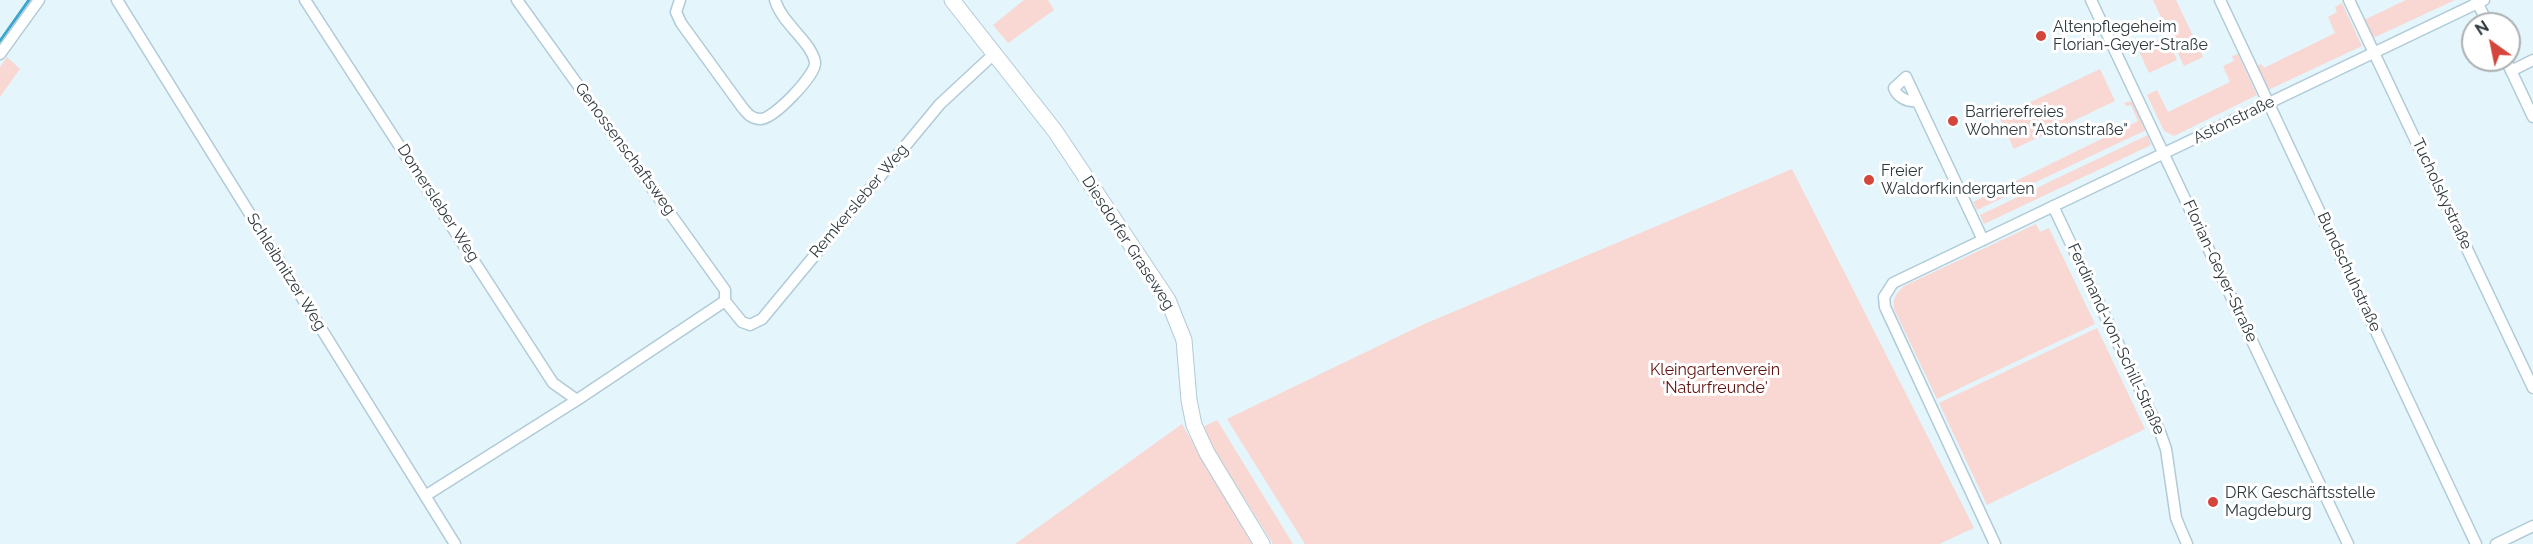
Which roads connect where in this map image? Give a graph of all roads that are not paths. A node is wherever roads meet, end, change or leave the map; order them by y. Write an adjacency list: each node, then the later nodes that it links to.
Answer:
1 (39, 0): 14 (street)
2 (117, 0): 25 (street, Schleibnitzer Weg)
3 (306, 0): 24 (street, Domersleber Weg)
4 (517, 0): 22 (street, Genossenschaftsweg)
5 (680, 0): 6 (street)
6 (775, 0)
7 (952, 0): 13 (main road, Diesdorfer Graseweg)
8 (2091, 0): 19 (street, Florian-Geyer-Straße)
9 (2220, 0): 17 (street, Bundschuhstraße)
10 (2349, 0): 12 (street, Tucholskystraße)
11 (2479, 1): 12 (street, Astonstraße)
12 (2375, 52): 17 (street, Astonstraße); 23 (street, Tucholskystraße)
13 (995, 53): 22 (street, Remkersleber Weg); 28 (main road, Diesdorfer Graseweg)
14 (0, 54)
15 (2511, 72): 18 (street)
16 (1916, 100): 21 (street)
17 (2270, 102): 19 (street, Astonstraße); 32 (street, Bundschuhstraße)
18 (2533, 117)
19 (2165, 153): 20 (street, Astonstraße); 31 (street, Florian-Geyer-Straße)
20 (2053, 206): 21 (street, Astonstraße); 30 (street, Ferdinand-von-Schill-Straße)
21 (1983, 240): 29 (street, Astonstraße)
22 (725, 301): 24 (street)
23 (2533, 388)
24 (577, 400): 25 (street)
25 (425, 496): 27 (street, Schleibnitzer Weg)
26 (2533, 526): 33 (street)
27 (455, 544)
28 (1262, 544)
29 (1995, 544)
30 (2187, 544)
31 (2348, 544)
32 (2476, 544)
33 (2496, 544)

